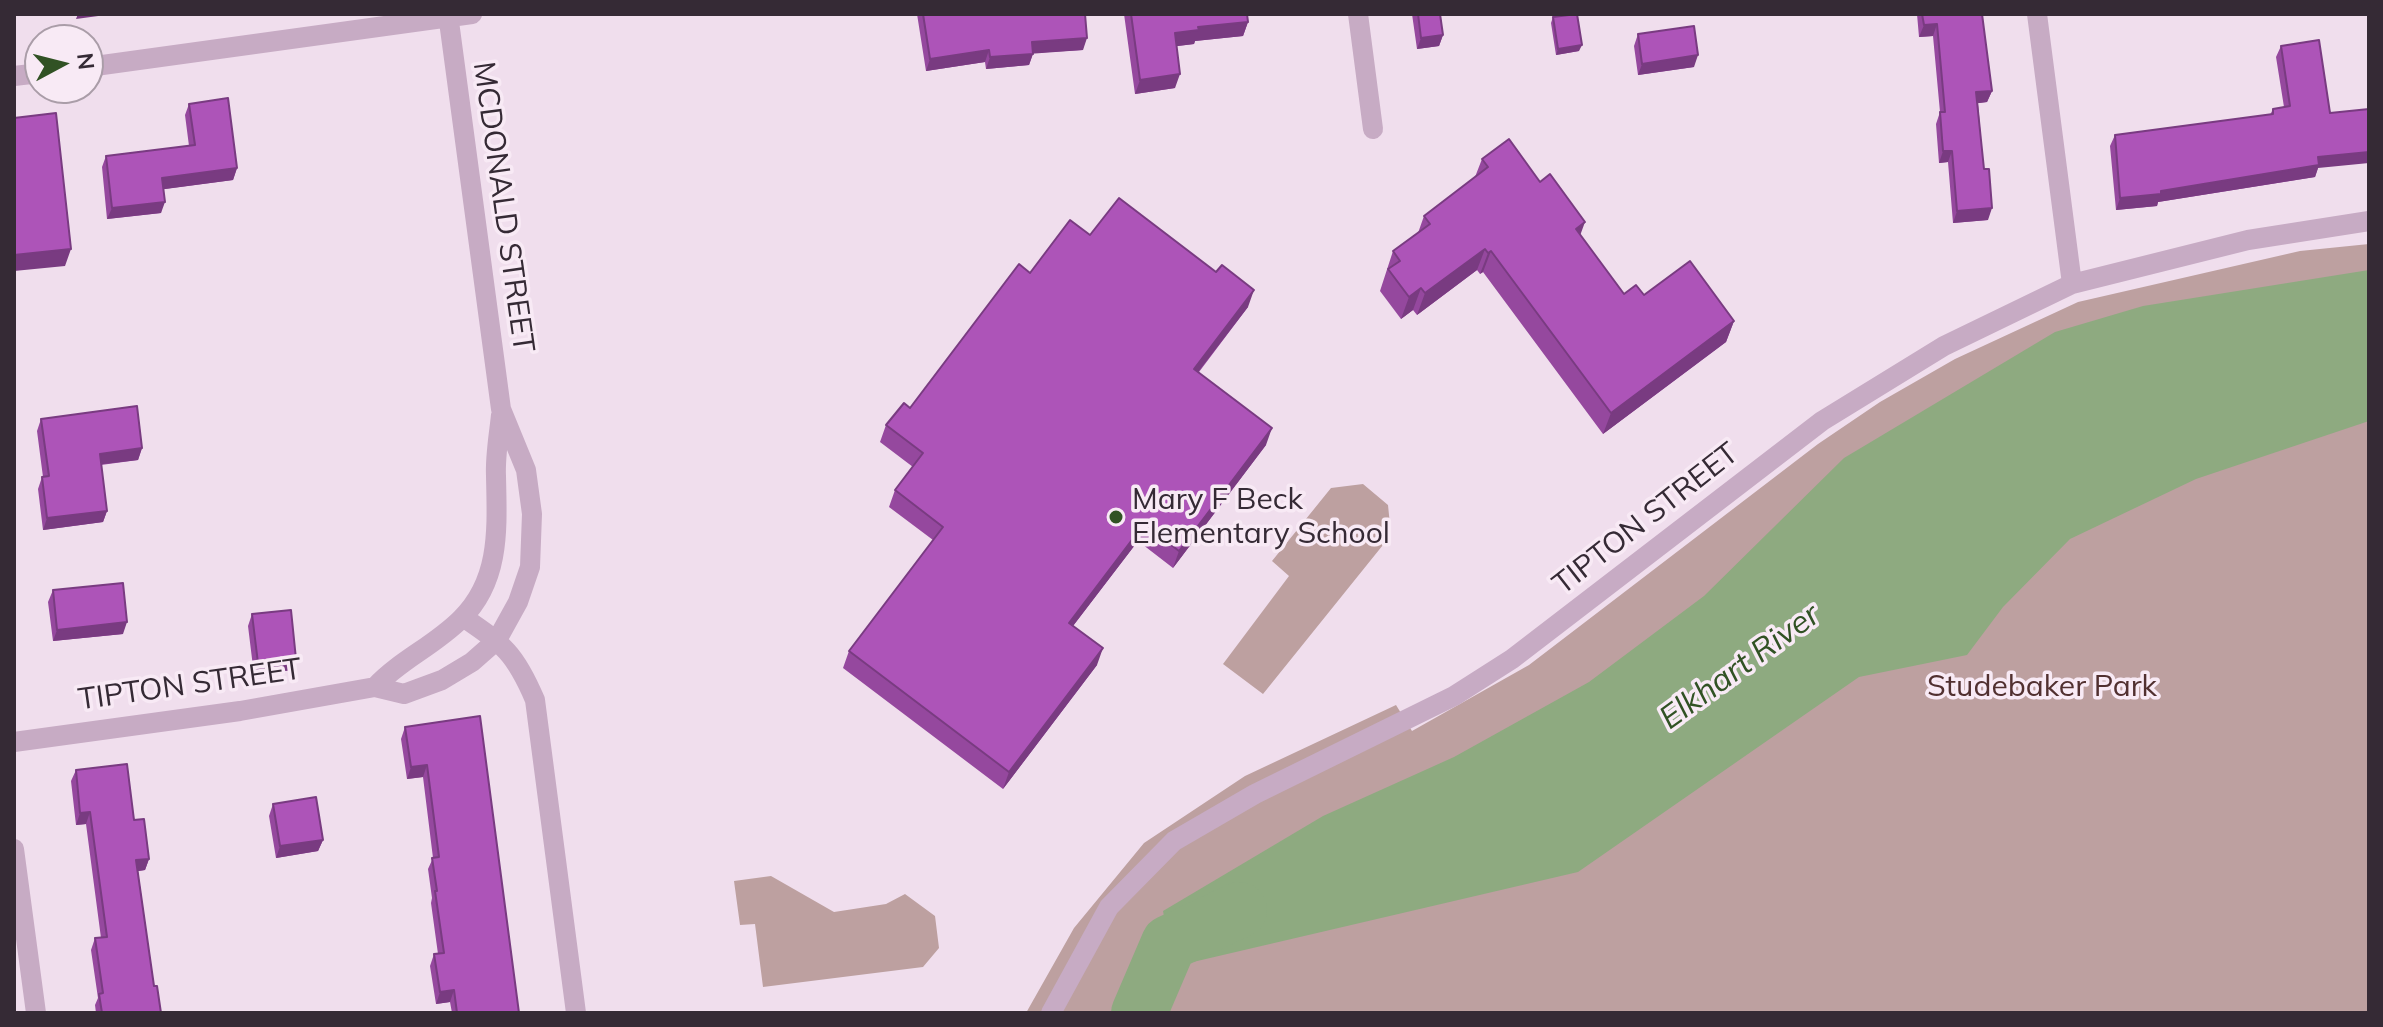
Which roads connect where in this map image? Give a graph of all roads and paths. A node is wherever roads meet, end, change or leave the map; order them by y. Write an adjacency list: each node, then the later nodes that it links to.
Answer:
1 (472, 14): 4 (street)
2 (1358, 14): 6 (street)
3 (2037, 14): 8 (street)
4 (448, 16): 5 (street); 9 (street, MCDONALD STREET)
5 (104, 65)
6 (1373, 129)
7 (2369, 221): 8 (street, TIPTON STREET)
8 (2072, 284): 17 (street, TIPTON STREET)
9 (501, 409): 10 (street, MCDONALD STREET); 11 (street, MCDONALD STREET)
10 (463, 617): 11 (street); 12 (street)
11 (497, 640): 12 (street, TIPTON STREET); 16 (street)
12 (375, 687): 13 (street, TIPTON STREET)
13 (14, 742)
14 (14, 849): 15 (street)
15 (36, 1013)
16 (576, 1013)
17 (1051, 1013)

